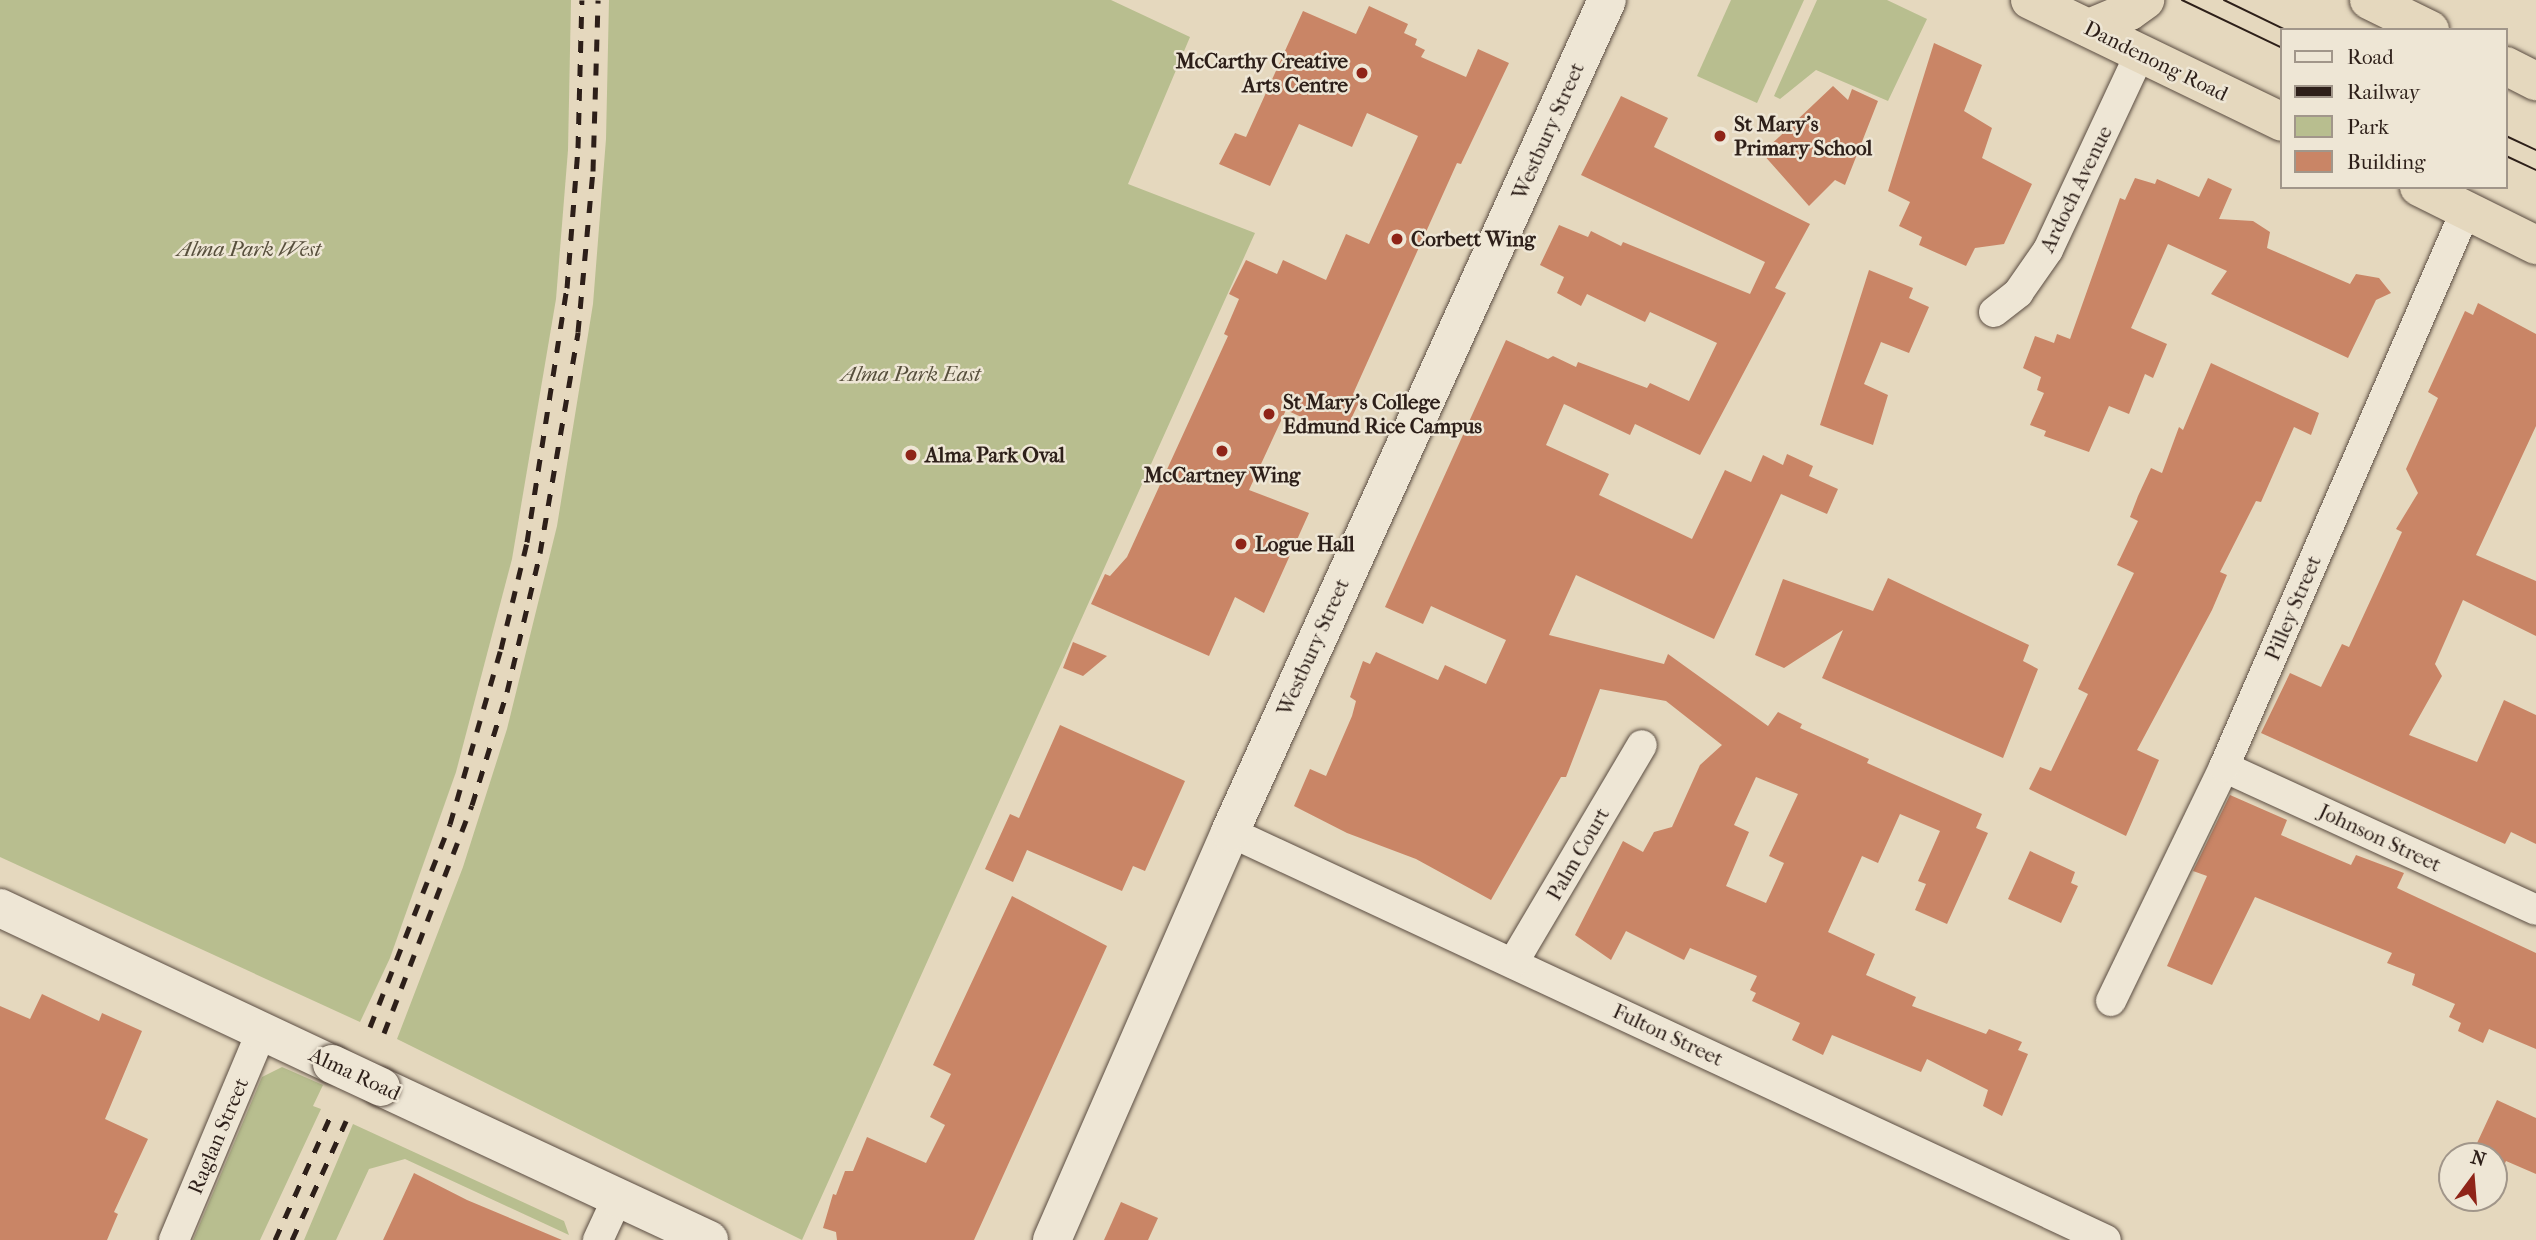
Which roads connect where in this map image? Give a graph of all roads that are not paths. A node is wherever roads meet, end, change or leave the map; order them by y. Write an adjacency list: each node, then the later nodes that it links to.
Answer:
1 (1607, 0): 17 (street, Westbury Street)
2 (2030, 0): 5 (highway, Dandenong Road)
3 (2145, 0): 5 (highway)
4 (2369, 0): 6 (highway)
5 (2089, 28): 7 (highway, Dandenong Road)
6 (2426, 28)
7 (2140, 54): 10 (highway, Dandenong Road); 14 (street, Ardoch Avenue)
8 (2508, 67): 9 (highway)
9 (2536, 81)
10 (2280, 121)
11 (2423, 189): 12 (highway)
12 (2466, 210): 13 (highway); 16 (street, Pilley Street)
13 (2536, 244)
14 (1994, 312)
15 (1642, 745): 20 (street, Palm Court)
16 (2224, 767): 19 (street, Johnson Street); 21 (street, Pilley Street)
17 (1230, 832): 20 (street, Fulton Street); 24 (street, Westbury Street)
18 (0, 908): 22 (street, Alma Road)
19 (2536, 910)
20 (1513, 963): 28 (street, Fulton Street)
21 (2111, 1001)
22 (262, 1031): 23 (street, Alma Road, bridge); 25 (street, Raglan Street)
23 (618, 1197): 26 (street); 27 (street, Alma Road)
24 (1051, 1233)
25 (174, 1240)
26 (598, 1240)
27 (709, 1240)
28 (2106, 1240)

